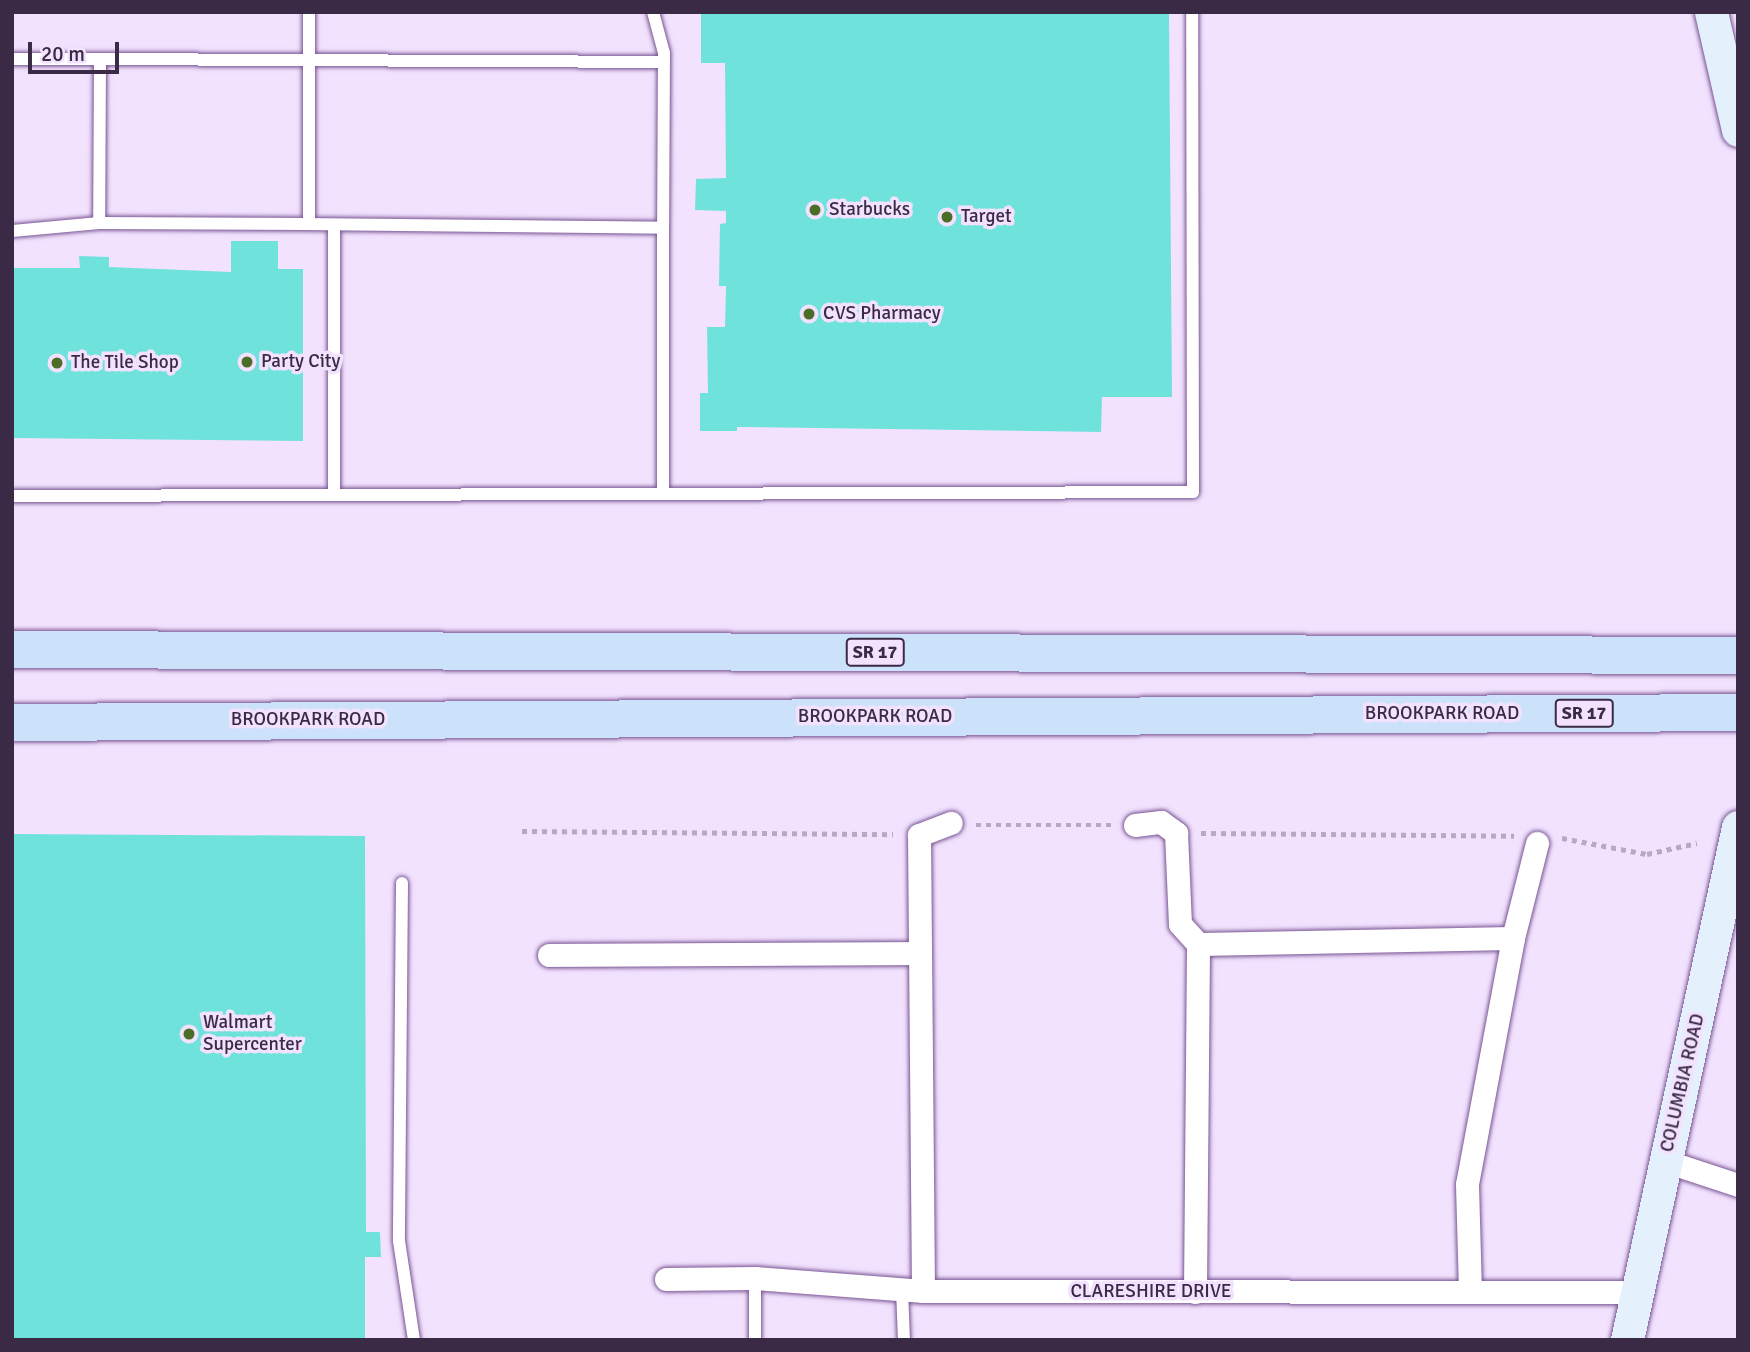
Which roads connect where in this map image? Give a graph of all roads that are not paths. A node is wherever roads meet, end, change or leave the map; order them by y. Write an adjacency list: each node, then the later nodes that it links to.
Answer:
1 (309, 12): 7 (lane)
2 (653, 12): 8 (lane)
3 (1192, 12): 16 (lane)
4 (1711, 12): 9 (street)
5 (12, 59): 6 (lane)
6 (100, 59): 7 (lane); 10 (lane)
7 (309, 60): 8 (lane); 11 (lane)
8 (664, 62): 13 (lane)
9 (1738, 130)
10 (99, 223): 11 (lane); 14 (lane)
11 (309, 224): 12 (lane)
12 (334, 227): 13 (lane); 15 (lane)
13 (663, 228): 16 (lane)
14 (12, 231)
15 (334, 492): 16 (lane); 17 (lane)
16 (663, 492)
17 (12, 496)
18 (12, 649): 19 (main road, SR 17)
19 (1738, 655)
20 (1738, 712): 21 (main road, BROOKPARK ROAD / SR 17)
21 (12, 722)
22 (951, 823): 30 (street)
23 (1135, 825): 29 (street)
24 (1738, 827): 27 (street, COLUMBIA ROAD)
25 (1538, 839): 28 (street)
26 (402, 883): 40 (lane)
27 (1730, 903): 32 (street, COLUMBIA ROAD)
28 (1513, 938): 29 (street); 38 (street)
29 (1198, 944): 37 (street)
30 (919, 953): 31 (street); 36 (street)
31 (550, 956)
32 (1665, 1161): 33 (street); 39 (street, COLUMBIA ROAD)
33 (1738, 1185)
34 (755, 1278): 35 (street, CLARESHIRE DRIVE); 36 (street, CLARESHIRE DRIVE); 41 (lane)
35 (666, 1279)
36 (913, 1290): 37 (street, CLARESHIRE DRIVE); 42 (lane)
37 (1195, 1292): 38 (street, CLARESHIRE DRIVE)
38 (1471, 1292): 39 (street, CLARESHIRE DRIVE)
39 (1636, 1292): 43 (street, COLUMBIA ROAD)
40 (414, 1340)
41 (755, 1340)
42 (904, 1340)
43 (1627, 1340)

